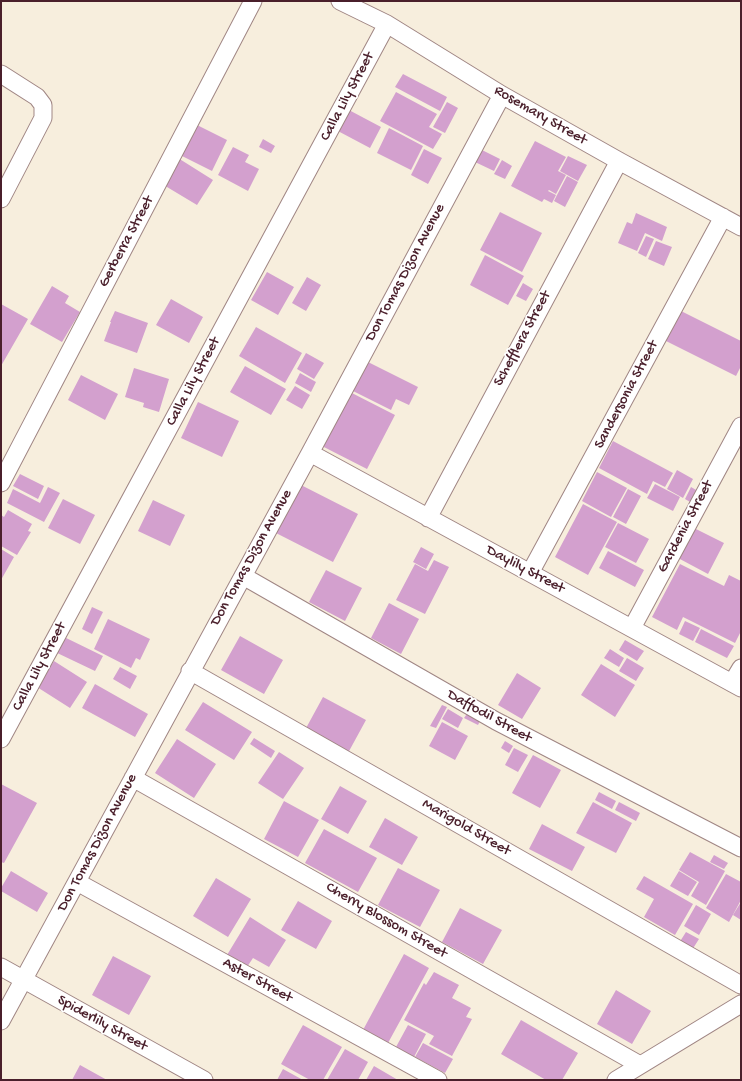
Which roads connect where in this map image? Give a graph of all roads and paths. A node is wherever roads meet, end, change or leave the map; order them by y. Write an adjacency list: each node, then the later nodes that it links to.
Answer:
1 (253, 1): 12 (street, Gerberra Street)
2 (340, 1): 3 (street, Rosemary Street)
3 (387, 24): 5 (street, Rosemary Street); 20 (street, Calla Lily Street)
4 (1, 74): 7 (street)
5 (502, 95): 6 (street, Rosemary Street); 11 (street, Don Tomas Dizon Avenue)
6 (618, 161): 8 (street, Rosemary Street); 13 (street, Schefflera Street)
7 (1, 199)
8 (723, 217): 9 (street, Rosemary Street); 14 (street, Sandersonia Street)
9 (741, 227)
10 (741, 426): 16 (street, Gardenia Street)
11 (310, 453): 13 (street, Daylily Street); 15 (street, Don Tomas Dizon Avenue)
12 (1, 483)
13 (428, 518): 14 (street, Daylily Street)
14 (530, 573): 16 (street, Daylily Street)
15 (243, 576): 18 (street, Don Tomas Dizon Avenue); 22 (street, Daffodil Street)
16 (632, 628): 19 (street, Daylily Street)
17 (741, 668): 19 (street)
18 (190, 671): 21 (street, Don Tomas Dizon Avenue); 26 (street, Marigold Street)
19 (737, 685)
20 (1, 739)
21 (133, 778): 23 (street, Don Tomas Dizon Avenue); 29 (street, Cherry Blossom Street)
22 (741, 848)
23 (77, 882): 25 (street, Don Tomas Dizon Avenue); 31 (street, Aster Street)
24 (1, 967): 25 (street, Spiderlily Street)
25 (24, 980): 28 (street, Don Tomas Dizon Avenue); 30 (street, Spiderlily Street)
26 (741, 985)
27 (741, 1004): 29 (street)
28 (1, 1022)
29 (640, 1065): 32 (street)
30 (204, 1080)
31 (438, 1080)
32 (616, 1080)

